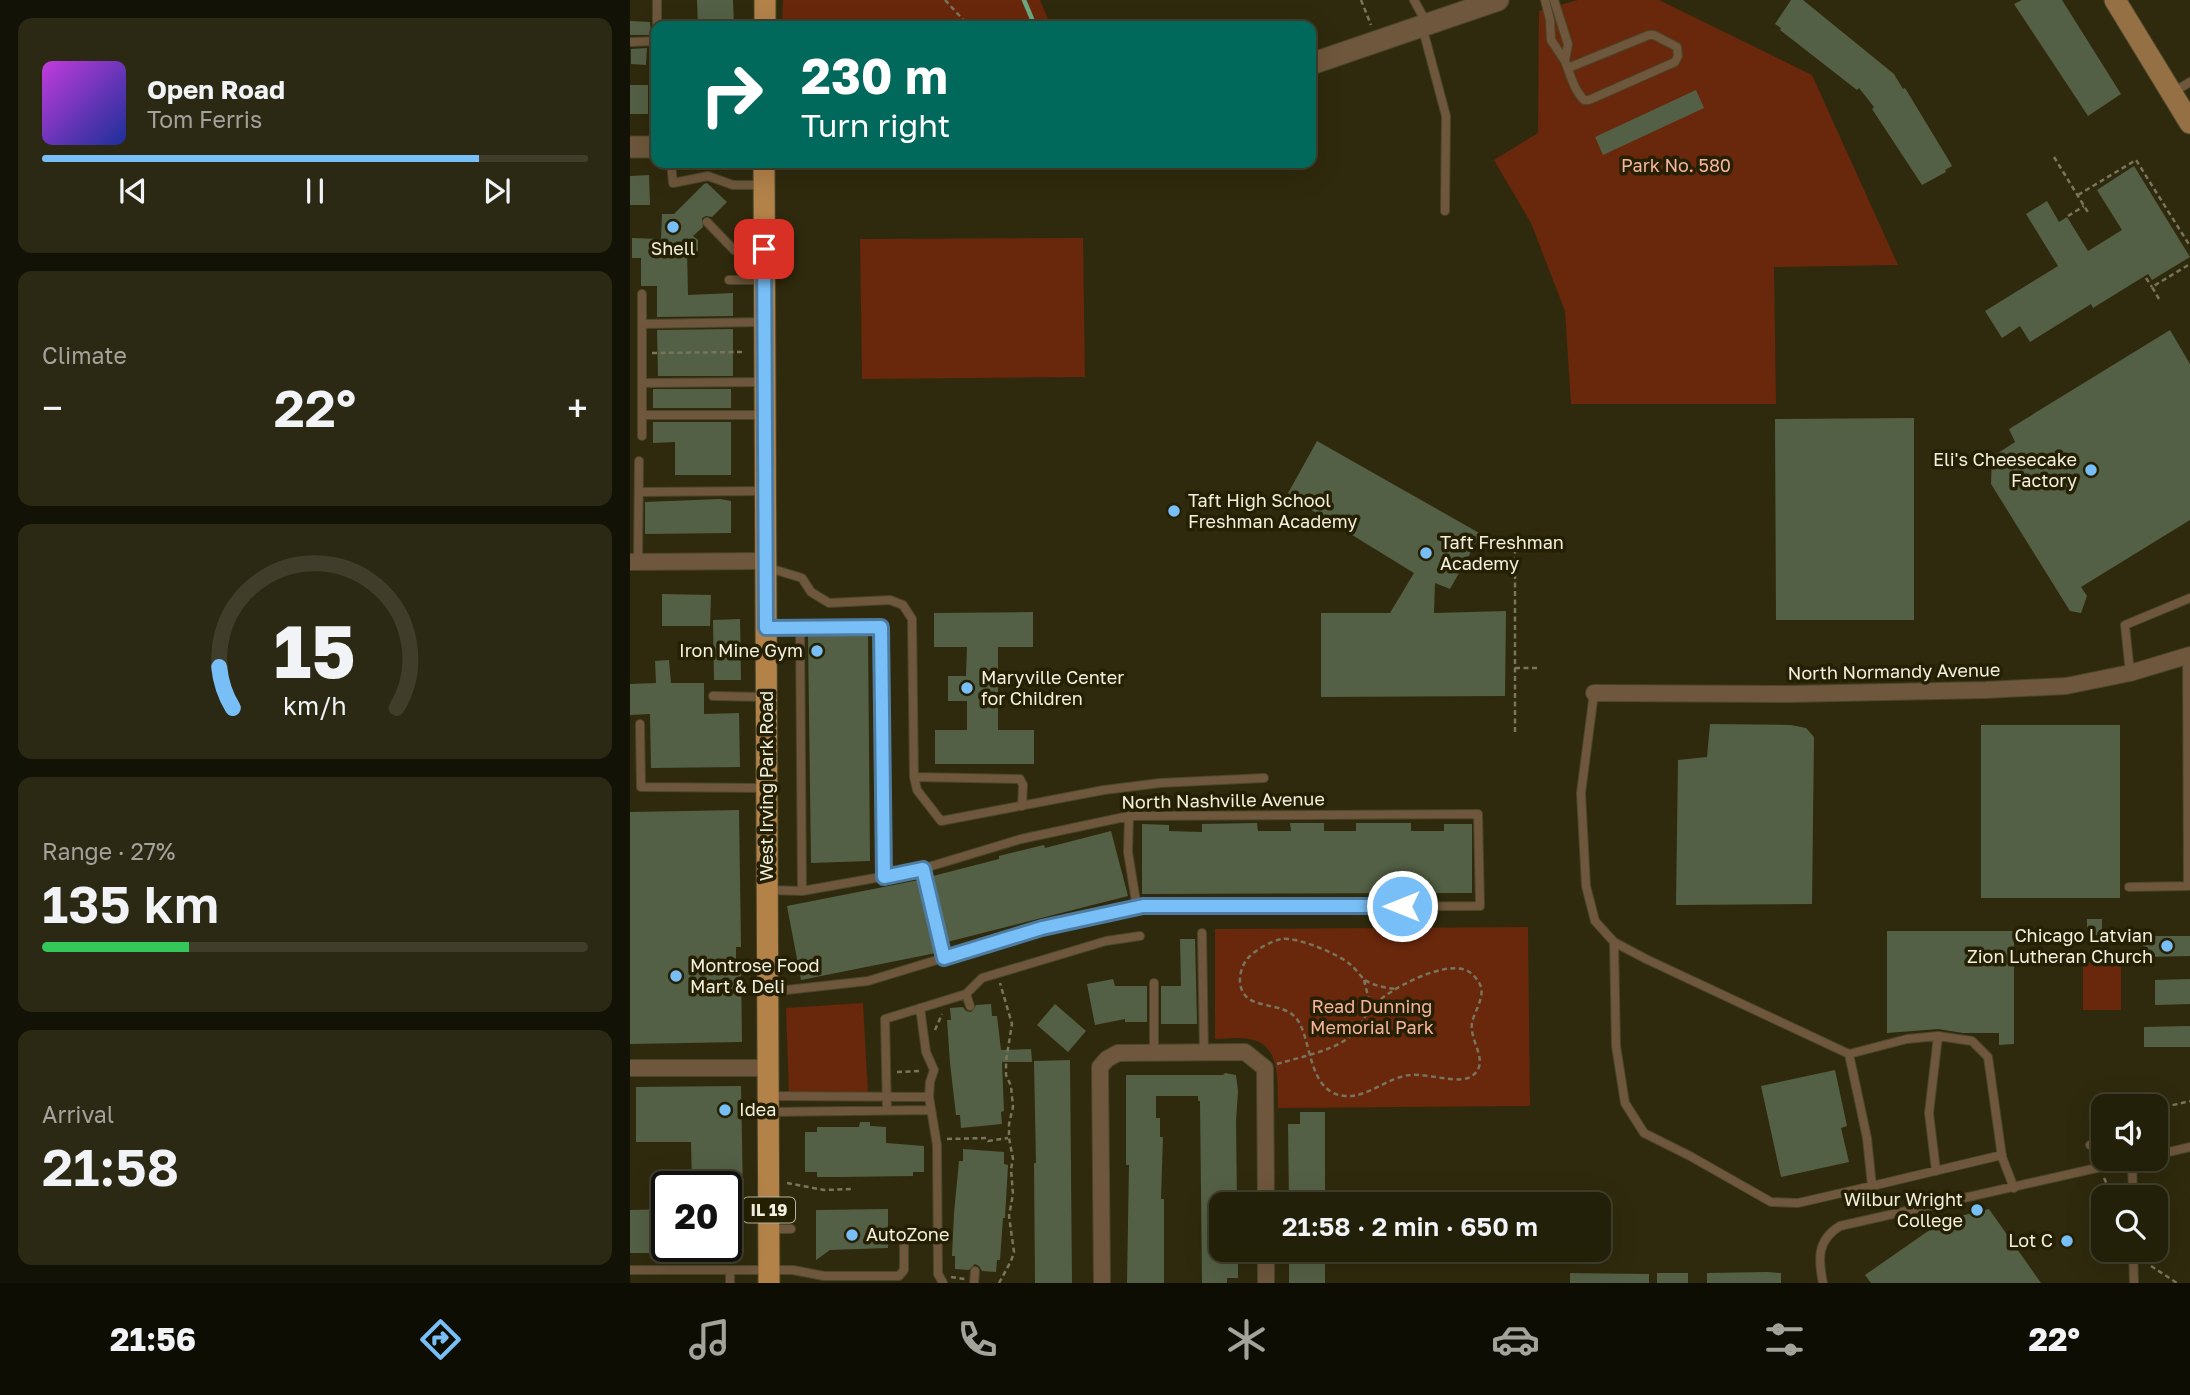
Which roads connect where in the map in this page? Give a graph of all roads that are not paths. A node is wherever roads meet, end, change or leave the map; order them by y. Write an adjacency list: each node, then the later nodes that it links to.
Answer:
1 (657, 0): 8 (lane)
2 (765, 0): 9 (main road)
3 (1414, 0): 10 (lane)
4 (1498, 0): 10 (street)
5 (1545, 0): 14 (lane)
6 (1554, 0): 14 (lane)
7 (2115, 0): 16 (main road)
8 (657, 21)
9 (765, 21)
10 (1425, 25): 13 (street); 23 (lane)
11 (630, 42): 12 (lane)
12 (651, 43)
13 (1316, 62)
14 (1566, 65): 14 (lane)
15 (2190, 82): 16 (lane)
16 (2172, 93): 17 (main road)
17 (2190, 123)
18 (630, 147): 19 (street)
19 (651, 147)
20 (672, 168): 22 (lane)
21 (764, 168): 22 (main road, West Irving Park Road / IL 19)
22 (764, 185): 25 (main road, West Irving Park Road / IL 19)
23 (1445, 211)
24 (707, 222): 25 (lane)
25 (764, 249): 27 (main road, West Irving Park Road / IL 19)
26 (729, 280): 27 (lane)
27 (764, 280): 29 (main road, West Irving Park Road / IL 19)
28 (642, 294): 30 (lane)
29 (765, 322): 30 (lane); 31 (main road, West Irving Park Road / IL 19)
30 (642, 324): 32 (lane)
31 (765, 382): 32 (lane); 34 (main road, West Irving Park Road / IL 19)
32 (642, 383): 33 (lane)
33 (642, 415): 34 (lane); 35 (lane)
34 (765, 415): 37 (main road, West Irving Park Road / IL 19)
35 (642, 436)
36 (639, 461): 38 (lane)
37 (765, 491): 38 (lane); 40 (main road, West Irving Park Road / IL 19)
38 (639, 492): 39 (lane)
39 (634, 562): 40 (street)
40 (766, 564): 43 (main road, West Irving Park Road / IL 19); 50 (lane)
41 (2190, 598): 45 (lane)
42 (800, 627): 43 (lane); 56 (lane); 59 (lane)
43 (766, 628): 48 (main road, West Irving Park Road / IL 19)
44 (2189, 655): 45 (street, North Normandy Avenue); 57 (lane)
45 (2130, 673): 46 (street, North Normandy Avenue)
46 (1594, 693): 63 (lane)
47 (713, 696): 48 (lane)
48 (767, 696): 52 (main road, West Irving Park Road / IL 19)
49 (640, 724): 52 (lane)
50 (914, 777): 53 (lane); 53 (lane)
51 (1264, 778): 53 (lane)
52 (767, 788): 58 (main road, West Irving Park Road / IL 19)
53 (1022, 806)
54 (1129, 816): 55 (lane, North Nashville Avenue); 60 (lane); 60 (lane, North Nashville Avenue)
55 (923, 869): 56 (lane, North Nashville Avenue); 64 (lane)
56 (884, 877): 59 (lane, North Nashville Avenue)
57 (2129, 887)
58 (768, 890): 59 (lane, North Nashville Avenue); 66 (main road, West Irving Park Road / IL 19)
59 (802, 891)
60 (1137, 908): 64 (lane)
61 (1202, 933): 72 (lane)
62 (1140, 936): 67 (lane)
63 (1614, 942): 73 (lane); 88 (lane)
64 (944, 958): 66 (lane)
65 (1154, 984): 71 (lane)
66 (768, 992): 74 (main road, West Irving Park Road / IL 19)
67 (965, 994): 68 (lane); 69 (lane)
68 (970, 1006)
69 (920, 1008): 77 (lane); 78 (lane)
70 (1938, 1036): 73 (lane); 85 (lane); 87 (lane)
71 (1154, 1053): 72 (street); 104 (street)
72 (1204, 1053): 90 (street)
73 (1849, 1054): 88 (lane)
74 (769, 1068): 75 (street); 79 (main road, West Irving Park Road / IL 19)
75 (630, 1069)
76 (841, 1097): 77 (lane); 79 (lane); 82 (lane)
77 (887, 1097): 78 (lane); 80 (lane)
78 (929, 1097): 81 (lane)
79 (769, 1104): 82 (lane); 91 (main road, West Irving Park Road / IL 19)
80 (887, 1110): 81 (lane); 82 (lane)
81 (930, 1110): 102 (lane)
82 (841, 1111)
83 (2190, 1147): 84 (lane)
84 (2168, 1152)
85 (2002, 1155): 87 (lane); 89 (lane)
86 (2091, 1170): 89 (lane)
87 (1936, 1171): 88 (lane)
88 (1872, 1186)
89 (2014, 1188): 106 (lane)
90 (1266, 1192)
91 (769, 1229): 92 (lane); 99 (main road, West Irving Park Road / IL 19)
92 (791, 1229)
93 (904, 1234): 99 (lane)
94 (1266, 1262): 105 (street)
95 (2134, 1262): 100 (lane)
96 (630, 1270): 97 (lane)
97 (730, 1271): 99 (lane); 101 (lane)
98 (975, 1271): 103 (lane)
99 (769, 1277)
100 (2135, 1282)
101 (730, 1283)
102 (943, 1283)
103 (974, 1283)
104 (1102, 1283)
105 (1266, 1283)
106 (1823, 1283)

